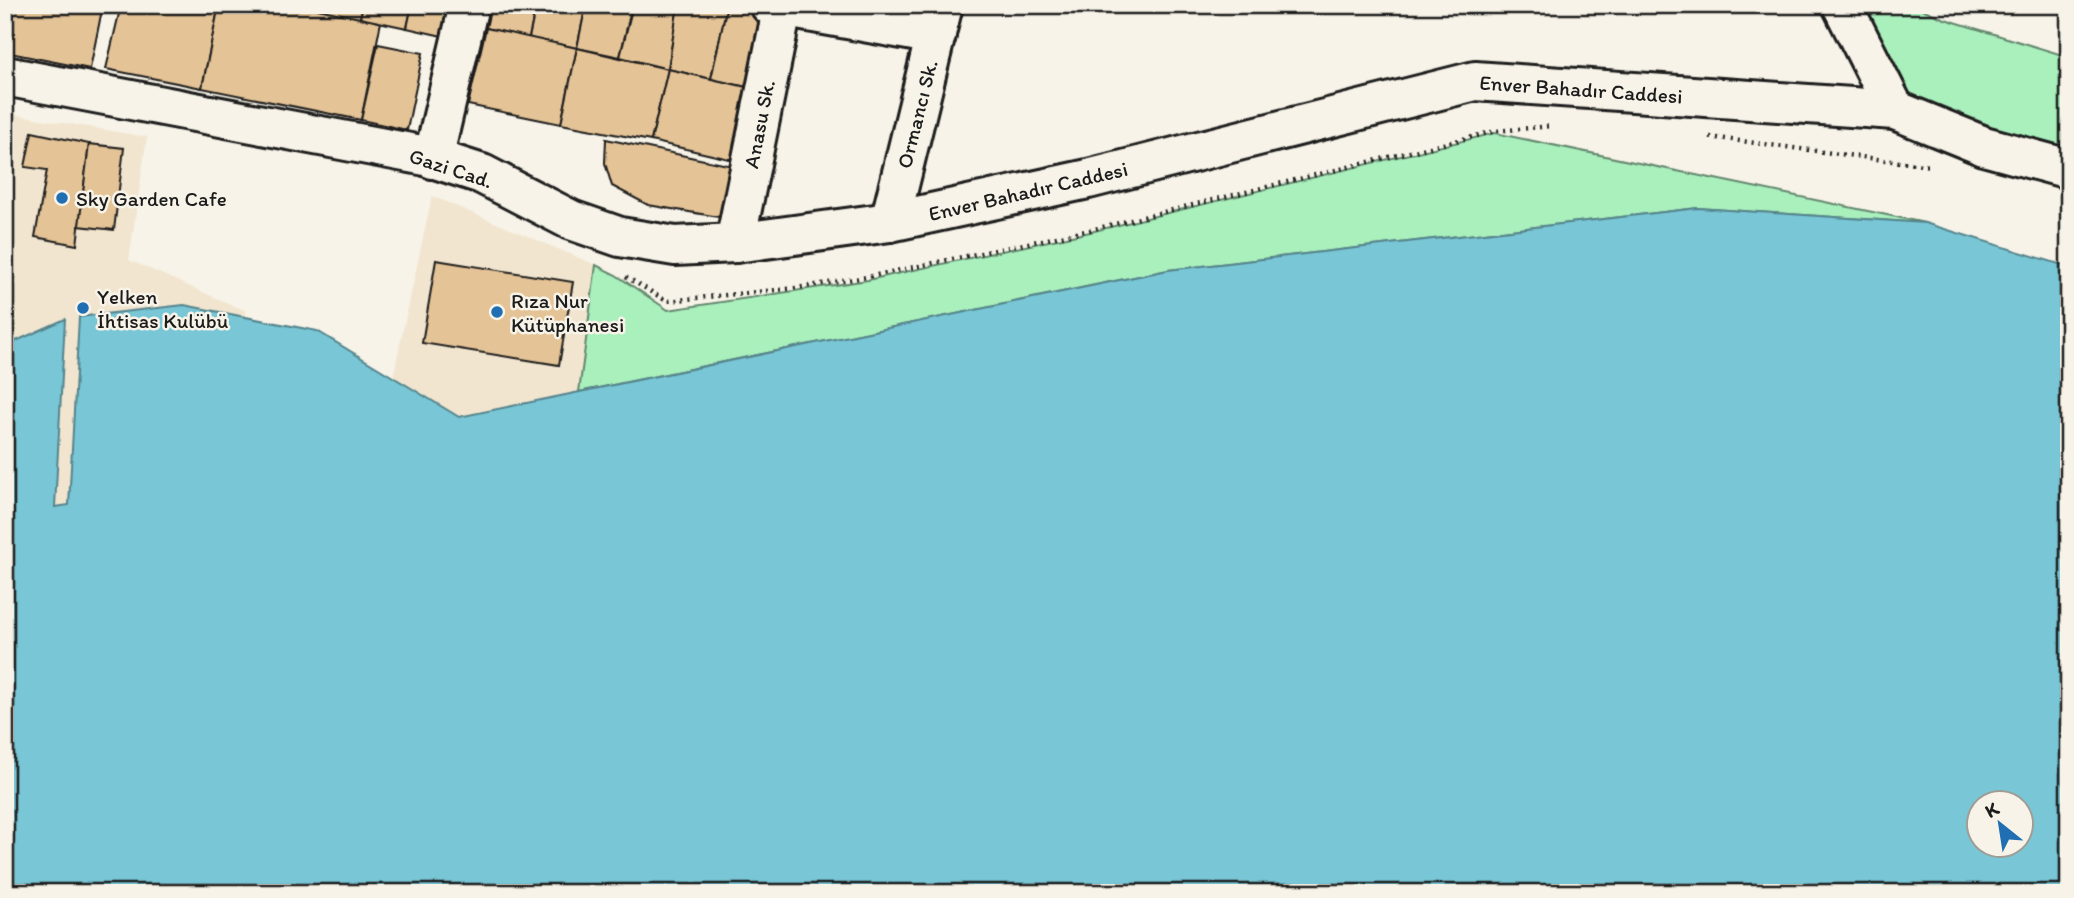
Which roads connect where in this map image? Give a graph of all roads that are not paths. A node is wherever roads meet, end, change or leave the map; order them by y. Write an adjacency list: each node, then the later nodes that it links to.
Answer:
1 (469, 5): 7 (main road)
2 (1842, 5): 6 (main road)
3 (778, 6): 4 (main road); 10 (main road, Anasu Sk.)
4 (939, 20): 9 (main road, Ormancı Sk.)
5 (5, 76): 7 (main road, Gazi Cad.)
6 (1895, 110): 8 (main road, Enver Bahadır Caddesi); 9 (main road, Enver Bahadır Caddesi)
7 (433, 159): 10 (main road, Gazi Cad.)
8 (2069, 169)
9 (890, 222): 10 (main road, Gazi Cad.)
10 (735, 243)

